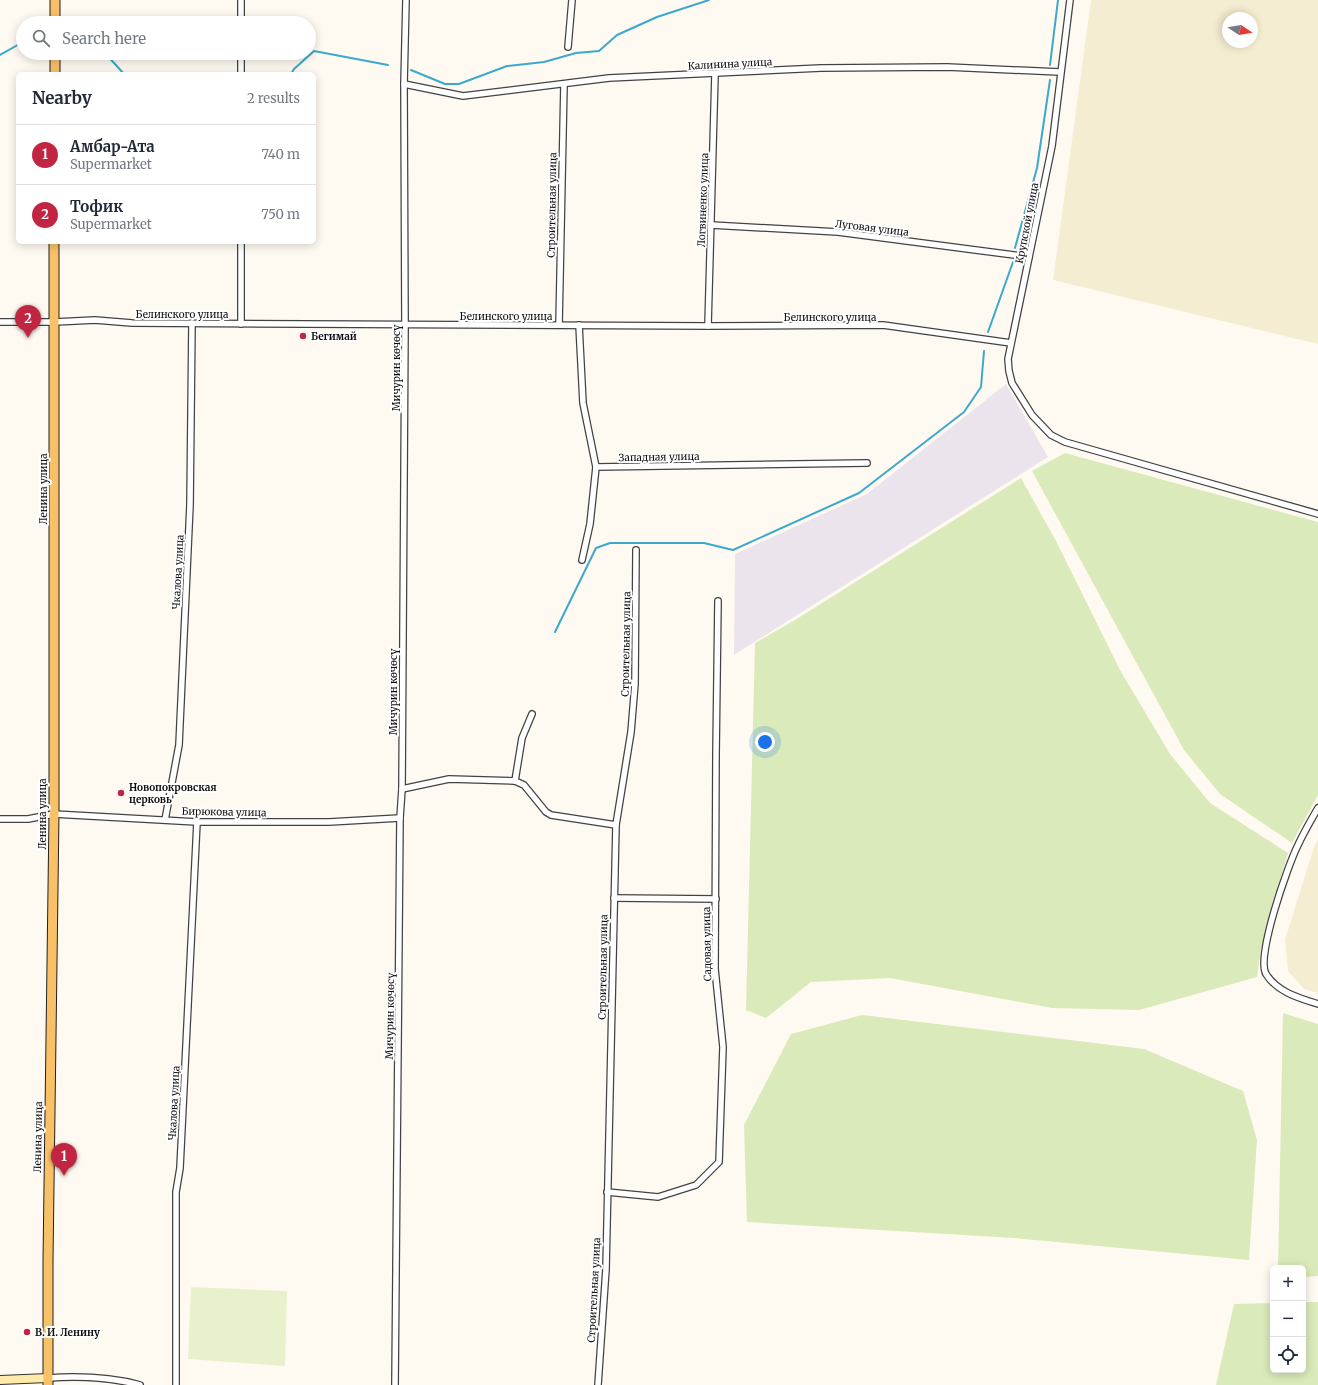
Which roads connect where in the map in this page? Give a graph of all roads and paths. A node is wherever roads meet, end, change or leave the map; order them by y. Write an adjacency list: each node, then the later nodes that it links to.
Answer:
1 (55, 0): 6 (main road)
2 (241, 0): 7 (street)
3 (406, 0): 15 (street, Мичурин көчөсү)
4 (572, 0): 8 (street)
5 (1070, 0): 13 (street, Крупской улица)
6 (55, 16)
7 (241, 16)
8 (568, 47)
9 (55, 60): 11 (main road)
10 (241, 60): 12 (street)
11 (55, 72)
12 (241, 72)
13 (1060, 72): 14 (street, Калинина улица); 20 (street, Крупской улица)
14 (715, 74): 16 (street, Калинина улица); 17 (street, Логвиненко улица)
15 (404, 84): 16 (street, Калинина улица); 25 (street, Мичурин көчөсү)
16 (564, 84): 26 (street, Строительная улица)
17 (711, 225): 20 (street, Луговая улица); 28 (street, Логвиненко улица)
18 (54, 244): 22 (main road, Ленина улица)
19 (241, 244): 24 (street)
20 (1029, 257): 29 (street, Крупской улица)
21 (0, 322): 22 (street, Белинского улица)
22 (54, 322): 23 (street, Белинского улица); 40 (main road, Ленина улица)
23 (192, 323): 24 (street, Белинского улица); 43 (street, Чкалова улица)
24 (241, 324): 25 (street, Белинского улица)
25 (405, 324): 26 (street, Белинского улица); 38 (street, Мичурин көчөсү)
26 (559, 325): 27 (street, Белинского улица)
27 (579, 325): 28 (street, Белинского улица); 31 (street)
28 (708, 326): 29 (street, Белинского улица)
29 (1011, 343): 32 (street, Крупской улица)
30 (867, 463): 31 (street, Западная улица)
31 (596, 467): 34 (street)
32 (1318, 514)
33 (636, 550): 45 (street, Строительная улица)
34 (582, 560)
35 (718, 601): 47 (street, Садовая улица)
36 (532, 714): 37 (street)
37 (515, 781): 38 (street); 45 (street)
38 (402, 788): 41 (street, Мичурин көчөсү)
39 (1318, 808): 48 (street)
40 (54, 814): 42 (street, Бирюкова улица); 43 (street, Бирюкова улица); 51 (main road, Ленина улица)
41 (400, 818): 44 (street, Бирюкова улица); 54 (street, Мичурин көчөсү)
42 (0, 820)
43 (165, 820): 44 (street, Бирюкова улица)
44 (197, 822): 53 (street, Чкалова улица)
45 (616, 825): 46 (street, Строительная улица)
46 (614, 898): 47 (street); 49 (street, Строительная улица)
47 (716, 899): 49 (street, Садовая улица)
48 (1318, 1004)
49 (607, 1192): 55 (street, Строительная улица)
50 (0, 1380): 51 (street)
51 (48, 1382): 52 (street)
52 (140, 1385)
53 (176, 1385)
54 (395, 1385)
55 (598, 1385)

